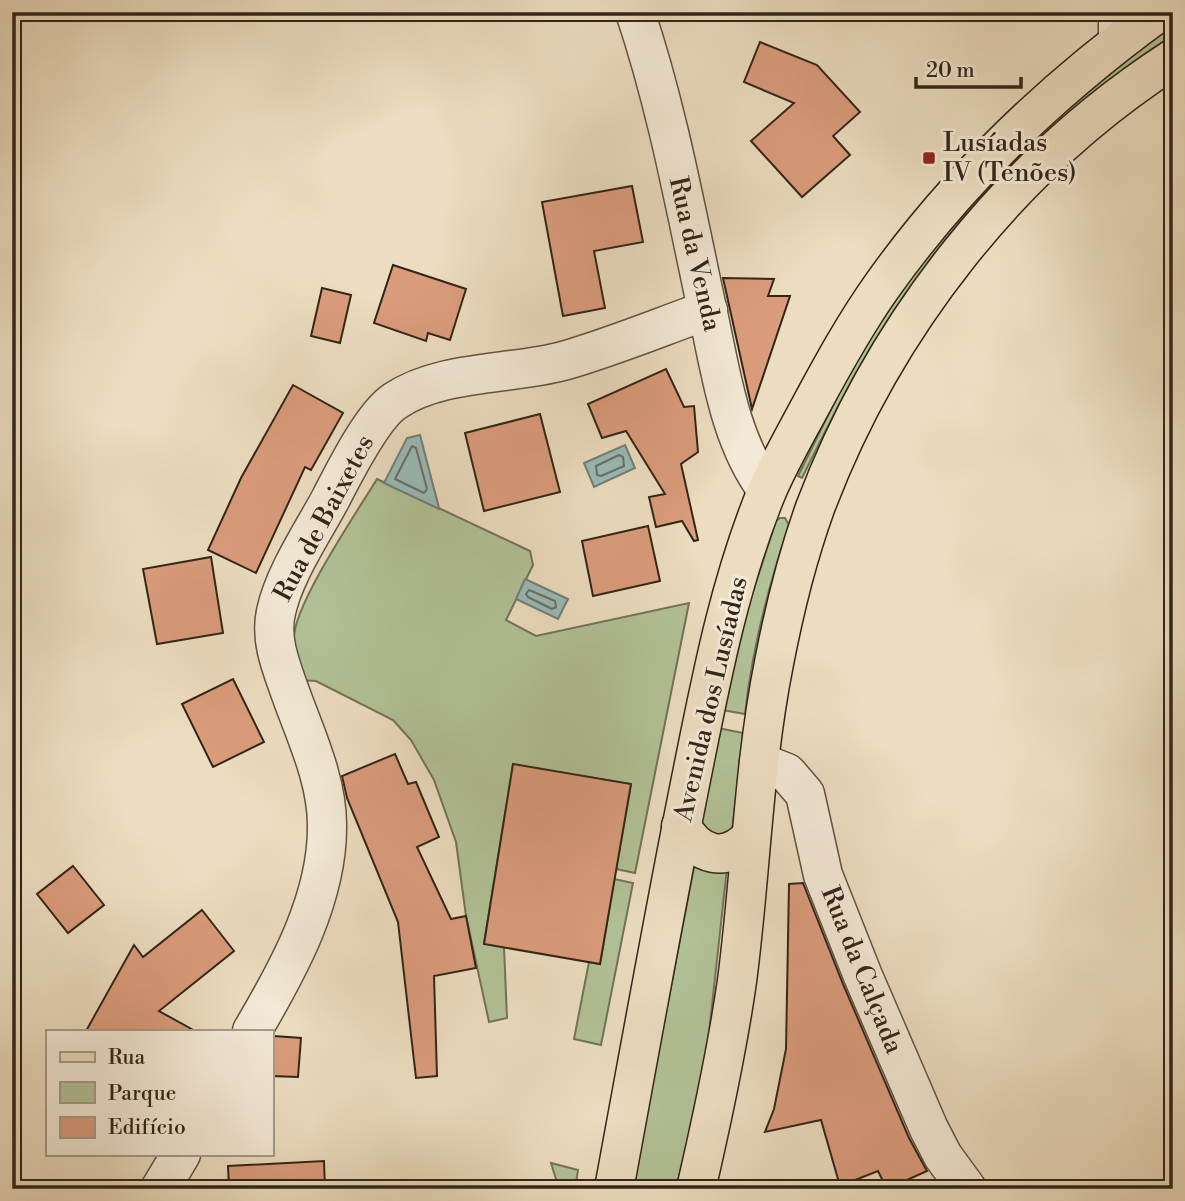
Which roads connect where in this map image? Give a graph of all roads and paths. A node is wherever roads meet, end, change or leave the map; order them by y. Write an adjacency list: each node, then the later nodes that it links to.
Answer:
1 (635, 12): 5 (street, Rua da Venda)
2 (1159, 12): 3 (main road, Avenida dos Lusíadas)
3 (1118, 27): 6 (main road, Avenida dos Lusíadas)
4 (1158, 68): 7 (main road, Avenida dos Lusíadas)
5 (708, 310): 6 (street, Rua da Venda); 11 (street, Rua de Baixetes)
6 (767, 490): 7 (main road); 9 (main road, Avenida dos Lusíadas)
7 (814, 510): 8 (main road, Avenida dos Lusíadas)
8 (759, 762): 10 (main road, Avenida dos Lusíadas); 16 (street, Rua da Calçada)
9 (681, 827): 10 (main road); 14 (main road, Avenida dos Lusíadas)
10 (751, 837): 15 (main road, Avenida dos Lusíadas)
11 (253, 1030)
12 (180, 1156): 13 (street)
13 (160, 1189)
14 (614, 1189)
15 (696, 1189)
16 (967, 1189)

